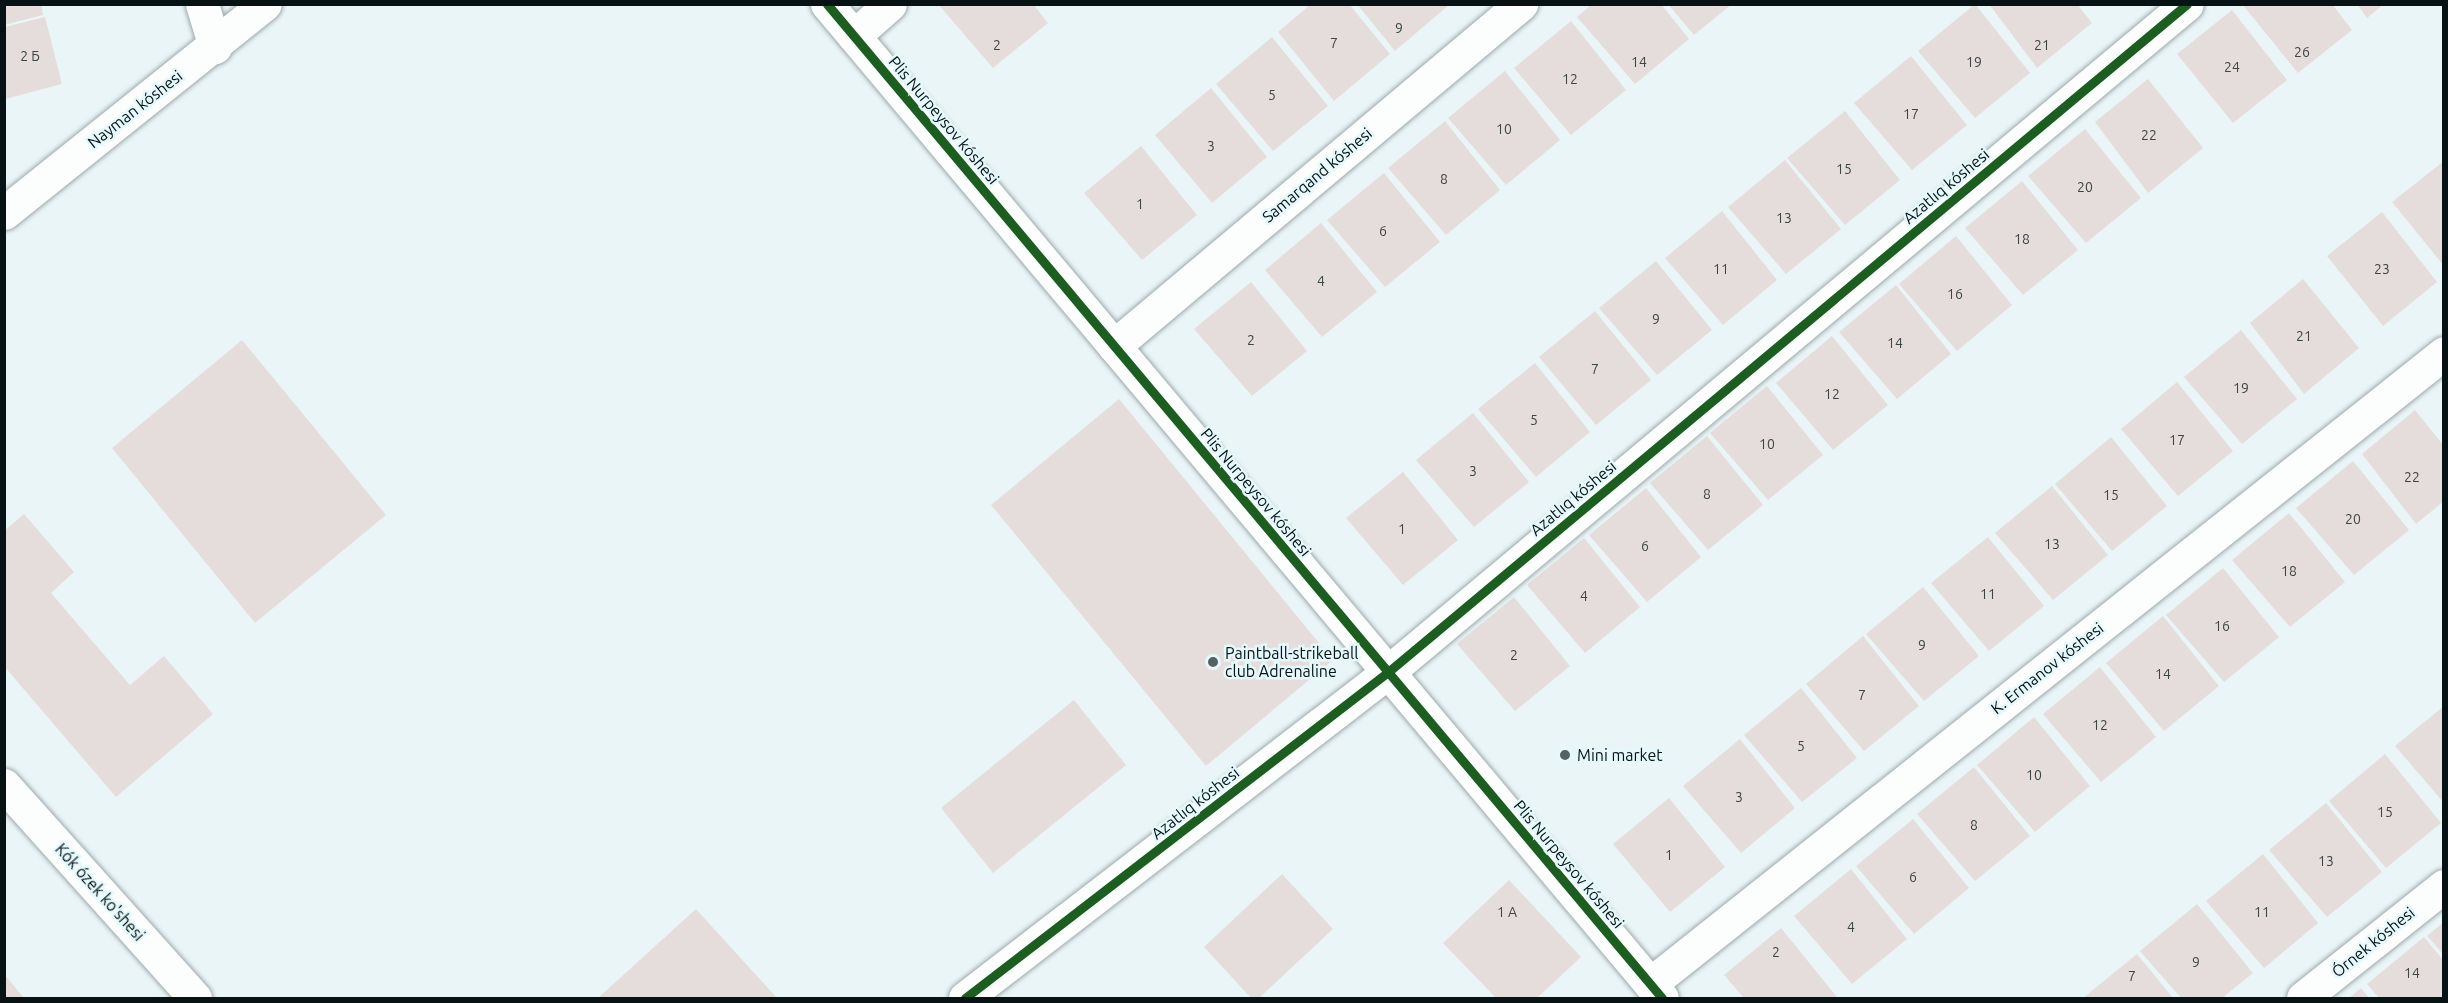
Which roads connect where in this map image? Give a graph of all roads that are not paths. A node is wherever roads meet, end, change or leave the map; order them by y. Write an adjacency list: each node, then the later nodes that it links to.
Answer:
1 (202, 4): 8 (street)
2 (265, 4): 8 (street, Nayman kóshesi)
3 (827, 4): 7 (street, Plis Nurpeysov kóshesi)
4 (890, 4): 7 (street)
5 (1521, 4): 10 (street, Samarqand kóshesi)
6 (2187, 4): 12 (street, Azatlıq kóshesi)
7 (854, 36): 10 (street, Plis Nurpeysov kóshesi)
8 (215, 47): 9 (street, Nayman kóshesi)
9 (4, 213)
10 (1114, 345): 12 (street, Plis Nurpeysov kóshesi)
11 (2444, 353): 15 (street, K. Ermanov kóshesi)
12 (1389, 672): 15 (street, Plis Nurpeysov kóshesi); 17 (street, Azatlıq kóshesi)
13 (4, 785): 16 (street, Kók ózek ko'shesi)
14 (2444, 886): 18 (street, Órnek kóshesi)
15 (1656, 991)
16 (195, 999)
17 (965, 999)
18 (2303, 999)

